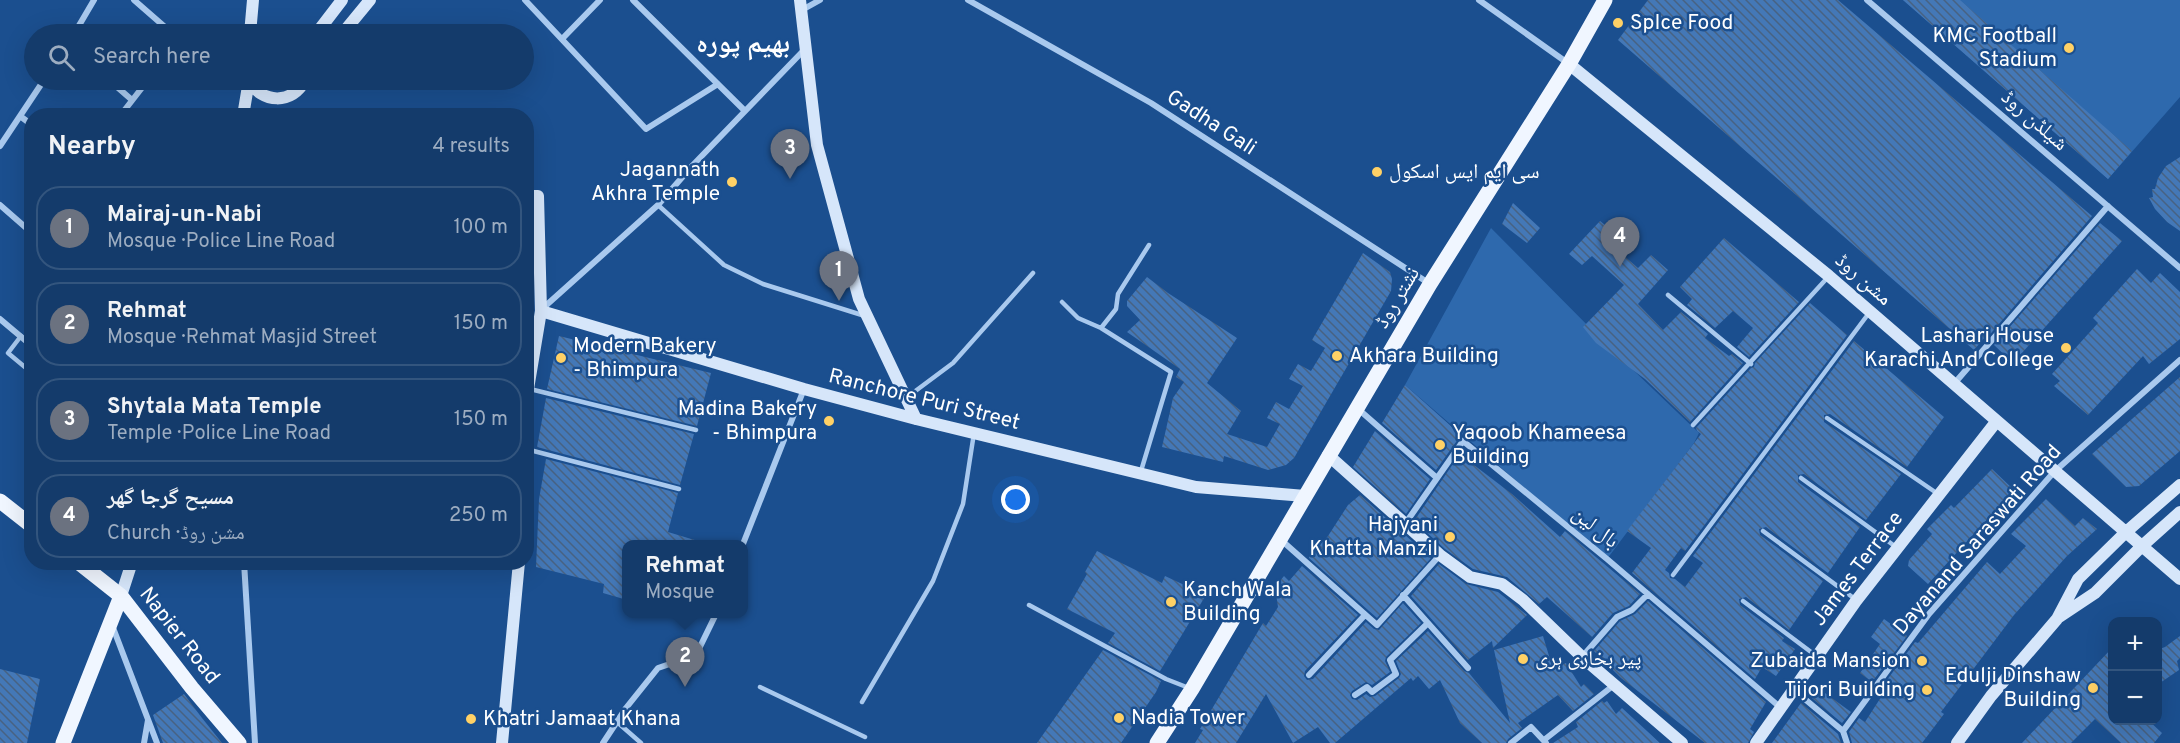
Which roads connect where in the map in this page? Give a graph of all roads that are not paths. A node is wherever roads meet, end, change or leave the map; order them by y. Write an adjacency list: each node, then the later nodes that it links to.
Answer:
1 (94, 0): 15 (street)
2 (134, 0): 16 (street)
3 (253, 0): 17 (street)
4 (342, 0): 18 (street)
5 (370, 0): 19 (street)
6 (525, 0): 20 (street)
7 (600, 0): 20 (street)
8 (633, 0): 23 (street)
9 (820, 0): 14 (street)
10 (968, 0): 48 (street, Gadha Gali)
11 (1479, 0): 22 (street)
12 (1605, 0): 22 (main road, نشتر روڈ)
13 (1867, 0): 41 (street, شیلڈن روڈ)
14 (801, 5): 21 (street)
15 (80, 24)
16 (162, 24)
17 (251, 24)
18 (324, 24)
19 (350, 24)
20 (562, 39): 23 (street)
21 (806, 48): 35 (street); 53 (street)
22 (1569, 64): 47 (street, مشن روڈ); 48 (main road, نشتر روڈ)
23 (718, 84): 35 (street)
24 (37, 90): 31 (street)
25 (120, 90): 30 (street)
26 (140, 90): 30 (street)
27 (247, 90): 33 (street)
28 (256, 90): 29 (street)
29 (298, 90)
30 (132, 100): 32 (street)
31 (25, 108)
32 (126, 108)
33 (244, 108)
34 (24, 110): 36 (street)
35 (745, 111): 40 (street)
36 (20, 116): 37 (street); 38 (street)
37 (24, 119)
38 (0, 146)
39 (0, 205): 43 (street)
40 (658, 205): 51 (street); 53 (lane)
41 (2108, 206): 45 (street, شیلڈن روڈ); 62 (street)
42 (534, 222): 51 (street)
43 (24, 226)
44 (1149, 244): 55 (lane)
45 (2180, 268)
46 (1033, 273): 65 (lane)
47 (1829, 276): 52 (street, مشن روڈ); 60 (lane)
48 (1430, 284): 66 (main road, نشتر روڈ)
49 (1668, 295): 60 (lane)
50 (1062, 302): 55 (lane)
51 (541, 311): 56 (street); 63 (street, Ranchore Puri Street)
52 (1870, 312): 62 (street, مشن روڈ); 98 (lane)
53 (867, 317): 65 (street)
54 (0, 319): 57 (street)
55 (1101, 328): 76 (lane)
56 (534, 333)
57 (21, 336): 58 (street); 61 (lane)
58 (24, 338)
59 (2180, 360): 75 (street, Dayanand Saraswati Road)
60 (1751, 364): 70 (lane)
61 (24, 367)
62 (1953, 384): 69 (street, مشن روڈ)
63 (804, 389): 68 (street, Ranchore Puri Street); 90 (street)
64 (534, 390): 71 (lane)
65 (906, 398): 68 (street)
66 (1357, 407): 74 (main road, نشتر روڈ); 77 (street)
67 (1827, 418): 81 (lane)
68 (916, 419): 72 (street, Ranchore Puri Street)
69 (1996, 422): 75 (street, مشن روڈ); 81 (street, James Terrace)
70 (1693, 425)
71 (696, 430)
72 (974, 433): 76 (street, Ranchore Puri Street); 120 (lane)
73 (534, 451): 80 (lane)
74 (1328, 455): 82 (main road, نشتر روڈ); 86 (street)
75 (2054, 472): 88 (street, مشن روڈ); 124 (street, Dayanand Saraswati Road)
76 (1140, 474): 82 (street, Ranchore Puri Street)
77 (1437, 478): 86 (street, بال لین); 100 (street, بال لین)
78 (1801, 478): 92 (lane)
79 (2180, 485): 88 (street)
80 (679, 489)
81 (1938, 494): 92 (street, James Terrace)
82 (1305, 496): 89 (main road, نشتر روڈ)
83 (0, 501): 85 (main road)
84 (2180, 512): 91 (street)
85 (24, 520)
86 (1405, 524): 93 (street)
87 (1763, 531): 104 (lane)
88 (2126, 532): 91 (street, مشن روڈ); 108 (street)
89 (1280, 539): 106 (street); 117 (main road, نشتر روڈ)
90 (745, 540)
91 (2142, 546): 99 (street, مشن روڈ); 108 (street)
92 (1897, 548): 104 (street, James Terrace)
93 (1440, 555): 102 (street); 112 (street)
94 (88, 570): 101 (main road, Napier Road)
95 (129, 570): 101 (street)
96 (244, 570): 131 (street)
97 (518, 570): 132 (street)
98 (1673, 575)
99 (2180, 579)
100 (1648, 594): 112 (street); 121 (street, بال لین)
101 (121, 596): 109 (main road); 130 (main road, Napier Road)
102 (1403, 596): 106 (street); 110 (street)
103 (1743, 601): 111 (lane)
104 (1856, 601): 111 (street, James Terrace)
105 (1029, 605): 117 (lane)
106 (1365, 615): 114 (street)
107 (714, 618): 123 (street)
108 (2057, 619): 142 (street)
109 (111, 622): 122 (street); 127 (main road)
110 (1428, 623): 113 (street); 119 (street)
111 (1817, 656): 118 (street, James Terrace)
112 (1582, 657): 115 (street)
113 (1468, 668)
114 (1308, 675)
115 (1614, 685): 126 (street); 139 (street)
116 (760, 687): 125 (lane)
117 (1192, 689): 137 (main road, نشتر روڈ)
118 (1794, 690): 121 (street, James Terrace); 124 (street)
119 (1355, 695)
120 (862, 702)
121 (1781, 708): 140 (street, James Terrace)
122 (148, 720): 128 (street); 129 (street)
123 (617, 722): 133 (street); 134 (lane)
124 (1843, 731): 141 (street)
125 (866, 737): 135 (lane); 136 (lane)
126 (1545, 742): 138 (street)
127 (63, 743)
128 (144, 743)
129 (157, 743)
130 (239, 743)
131 (255, 743)
132 (502, 743)
133 (603, 743)
134 (641, 743)
135 (861, 743)
136 (868, 743)
137 (1157, 743)
138 (1511, 743)
139 (1683, 743)
140 (1756, 743)
141 (1847, 743)
142 (1957, 743)

